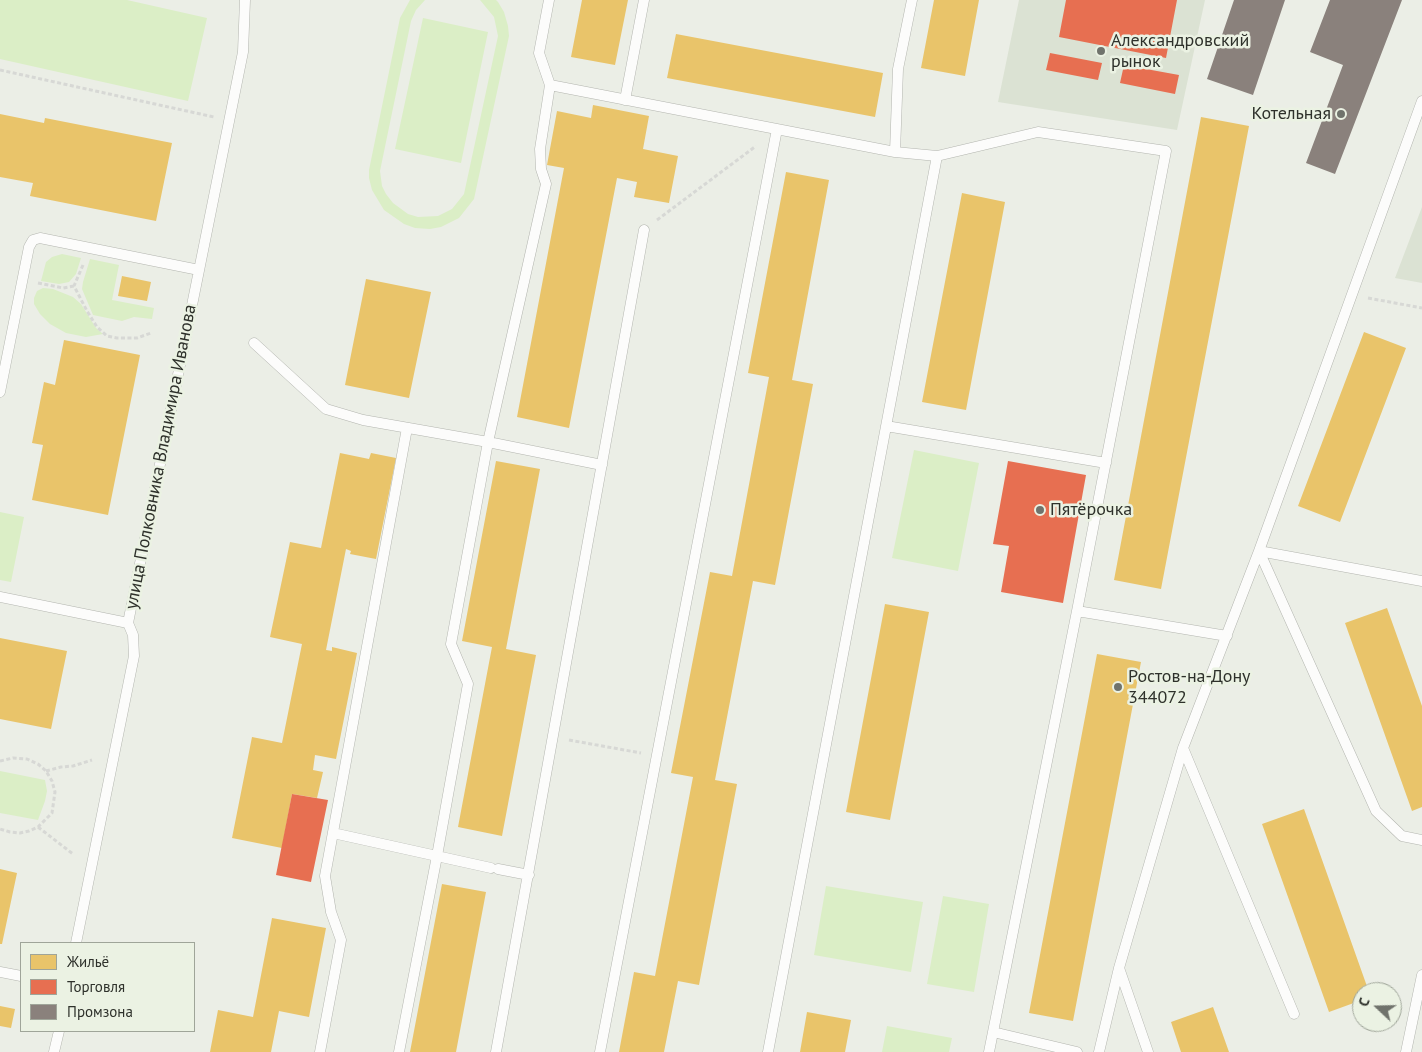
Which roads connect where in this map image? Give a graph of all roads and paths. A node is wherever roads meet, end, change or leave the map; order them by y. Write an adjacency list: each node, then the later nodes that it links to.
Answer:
1 (245, 0): 9 (lane, улица Полковника Владимира Иванова)
2 (549, 0): 6 (lane)
3 (644, 0): 7 (lane)
4 (912, 0): 11 (lane)
5 (0, 70): 9 (path)
6 (550, 85): 7 (lane); 25 (lane)
7 (625, 100): 10 (lane)
8 (1422, 101): 28 (lane)
9 (229, 120): 15 (lane, улица Полковника Владимира Иванова)
10 (777, 129): 11 (lane); 13 (path); 36 (lane)
11 (895, 152): 12 (lane)
12 (937, 156): 23 (lane); 26 (lane)
13 (644, 230): 27 (lane)
14 (85, 259): 17 (path)
15 (199, 270): 22 (lane); 32 (lane, улица Полковника Владимира Иванова)
16 (36, 282): 17 (path)
17 (74, 286): 20 (path)
18 (1363, 297): 19 (path)
19 (1422, 308)
20 (151, 333)
21 (254, 343): 24 (lane)
22 (0, 392)
23 (886, 426): 26 (lane); 60 (lane)
24 (407, 428): 25 (lane); 42 (lane)
25 (488, 442): 27 (lane); 45 (lane)
26 (1106, 463): 31 (lane)
27 (602, 465): 34 (lane)
28 (1259, 551): 29 (lane); 33 (lane); 43 (lane)
29 (1422, 581)
30 (0, 597): 32 (lane)
31 (1077, 612): 33 (lane); 54 (lane)
32 (128, 623): 47 (lane, улица Полковника Владимира Иванова)
33 (1227, 636): 35 (lane)
34 (553, 738): 36 (path); 46 (lane)
35 (1183, 748): 48 (lane); 52 (lane)
36 (657, 756): 59 (lane)
37 (1, 760): 39 (path)
38 (92, 760): 39 (path)
39 (46, 771): 40 (path)
40 (38, 827): 41 (path); 44 (path)
41 (0, 829)
42 (333, 833): 45 (lane); 56 (lane)
43 (1422, 840)
44 (73, 854)
45 (437, 856): 46 (lane); 57 (lane)
46 (529, 875): 58 (lane)
47 (76, 942)
48 (1119, 968): 63 (lane); 64 (lane)
49 (0, 972): 51 (lane)
50 (1422, 975): 65 (lane)
51 (20, 976)
52 (1294, 1014)
53 (59, 1032): 55 (lane)
54 (993, 1032): 61 (lane); 62 (lane)
55 (54, 1052)
56 (320, 1052)
57 (399, 1052)
58 (496, 1052)
59 (600, 1052)
60 (768, 1052)
61 (989, 1052)
62 (1077, 1052)
63 (1099, 1052)
64 (1148, 1052)
65 (1406, 1052)

